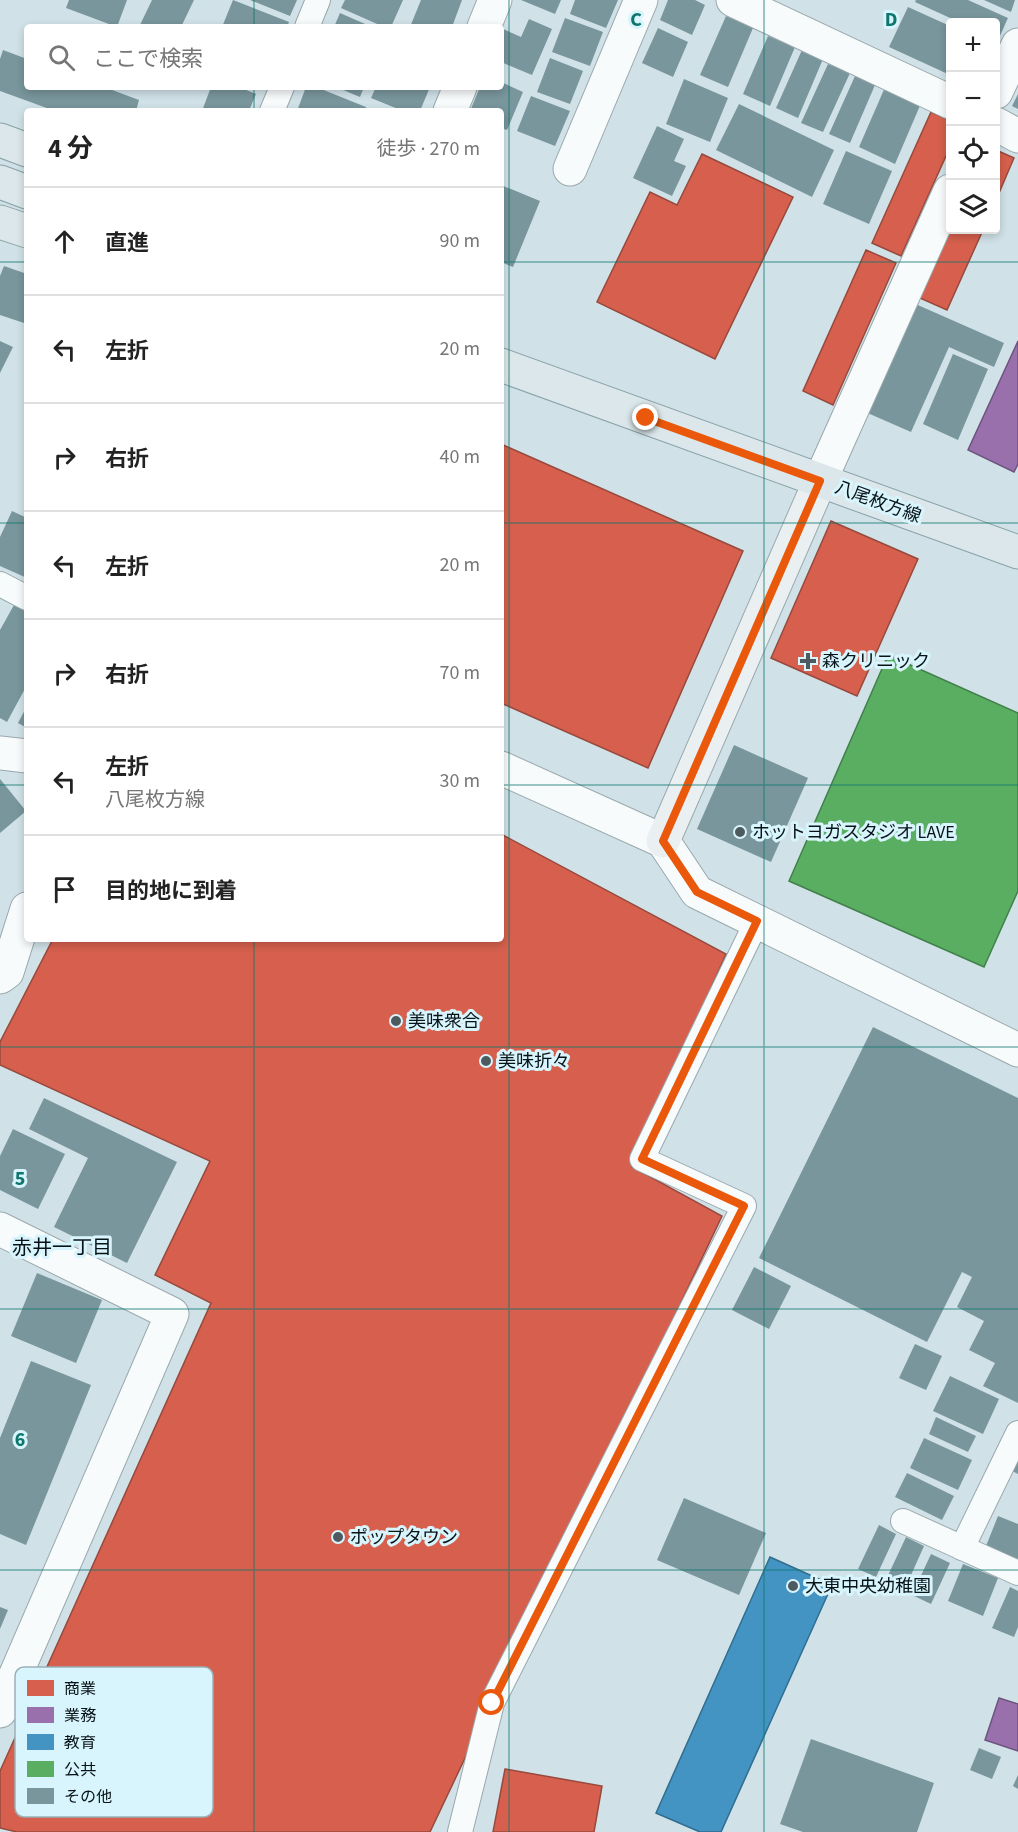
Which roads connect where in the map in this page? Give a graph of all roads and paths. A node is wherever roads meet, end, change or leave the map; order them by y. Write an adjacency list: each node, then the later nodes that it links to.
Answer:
1 (318, 0): 5 (lane)
2 (495, 0): 6 (street)
3 (641, 0): 18 (street)
4 (732, 0): 11 (street)
5 (308, 24)
6 (485, 24)
7 (1018, 45): 8 (street)
8 (1000, 83)
9 (281, 90): 12 (lane)
10 (459, 90): 13 (street)
11 (946, 100)
12 (273, 108)
13 (451, 108)
14 (1000, 126): 15 (street)
15 (1018, 136)
16 (0, 140): 17 (main road)
17 (24, 149)
18 (570, 169)
19 (0, 182): 20 (main road)
20 (24, 191)
21 (946, 202): 25 (street)
22 (0, 222): 23 (main road)
23 (24, 230)
24 (504, 367): 25 (main road, 八尾枚方線)
25 (820, 481): 26 (main road, 八尾枚方線); 32 (street)
26 (1018, 552)
27 (0, 584): 28 (lane)
28 (24, 596)
29 (0, 753): 30 (street)
30 (24, 756)
31 (504, 769): 32 (street)
32 (663, 841): 34 (street)
33 (24, 918): 35 (street)
34 (757, 921): 36 (street); 45 (lane)
35 (0, 977)
36 (1018, 1050)
37 (0, 1228): 42 (street)
38 (1018, 1433): 40 (lane)
39 (903, 1521): 40 (lane)
40 (962, 1548): 41 (lane)
41 (1018, 1573)
42 (19, 1667)
43 (15, 1676): 44 (street)
44 (0, 1711)
45 (460, 1832)

